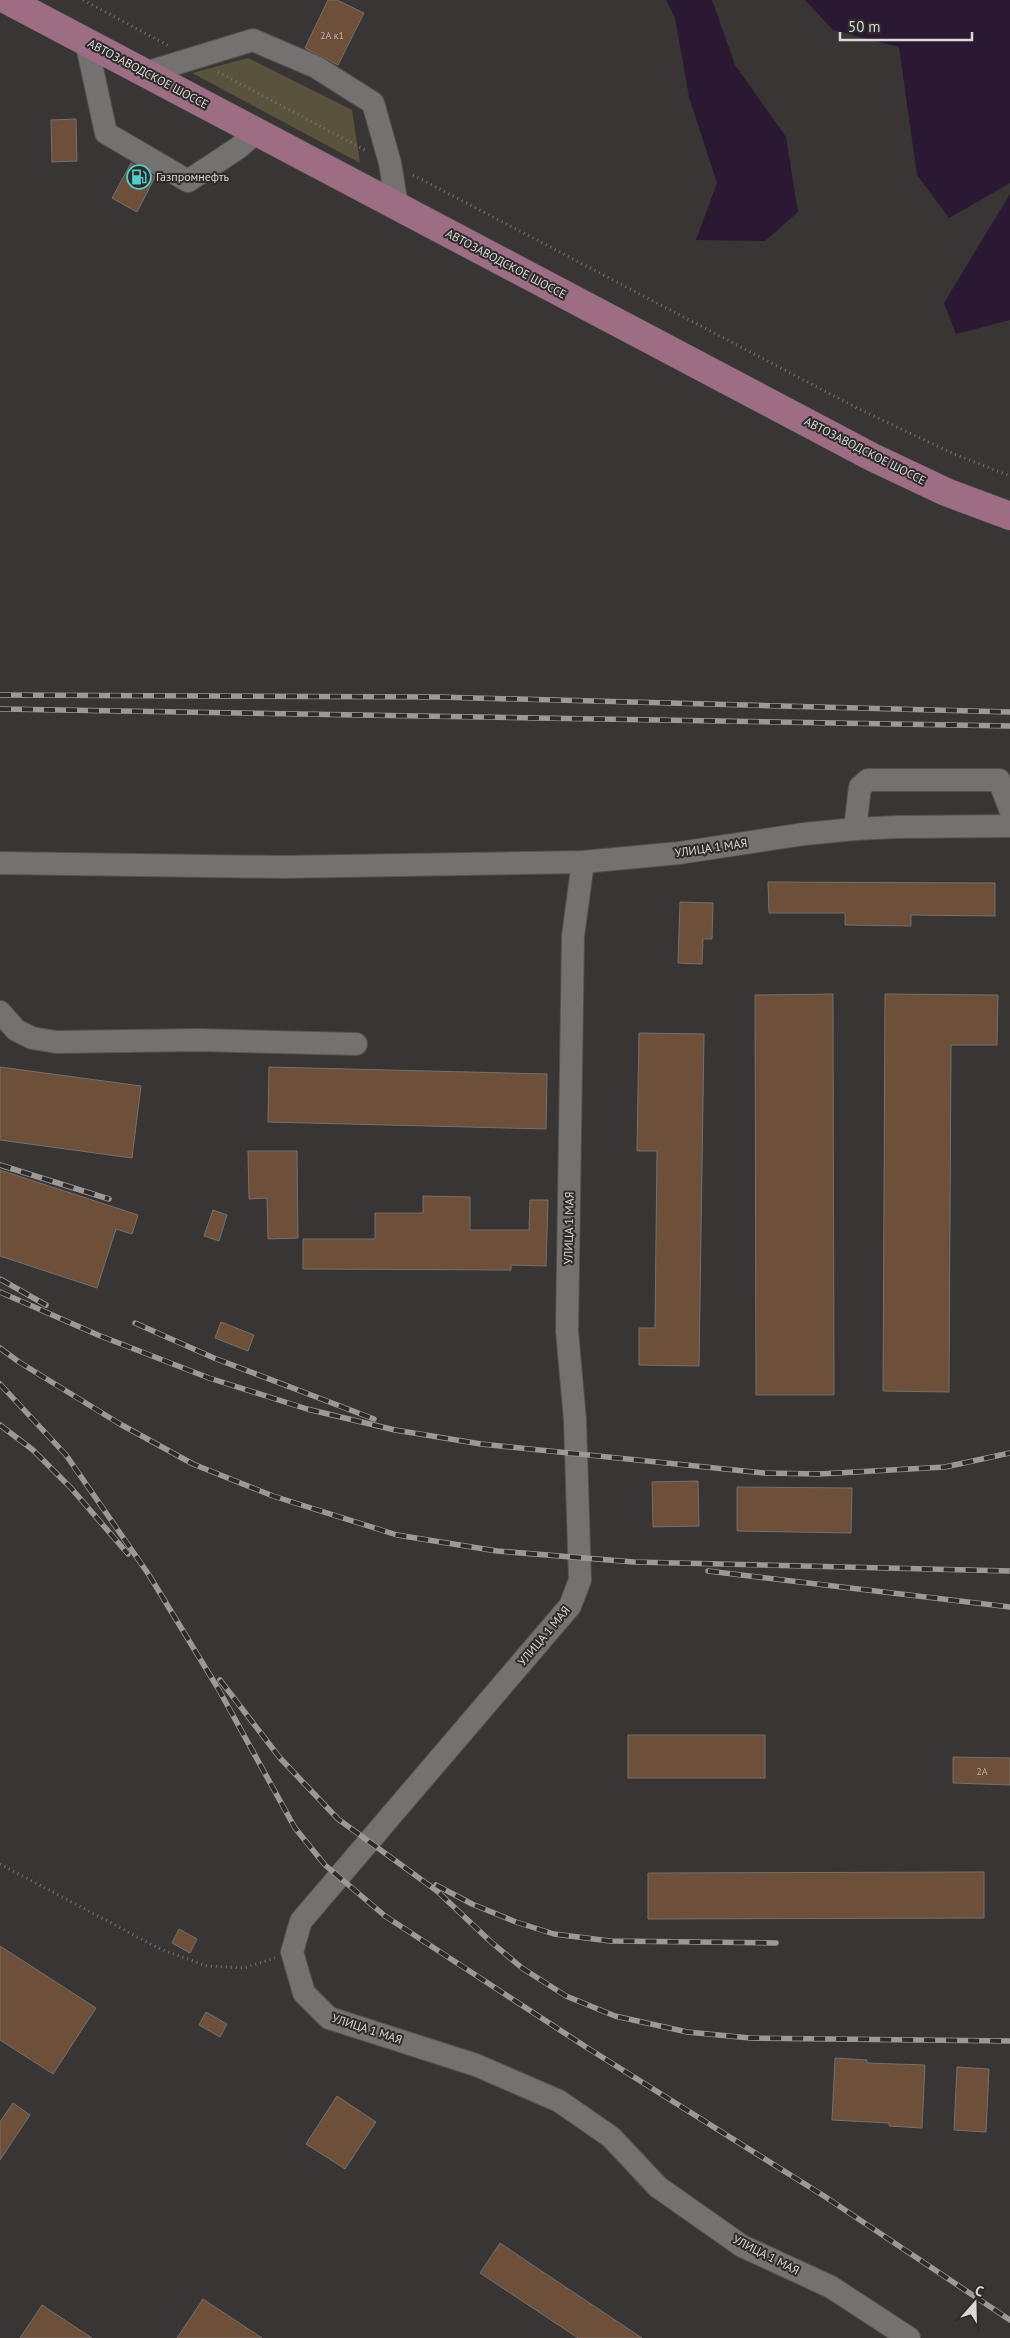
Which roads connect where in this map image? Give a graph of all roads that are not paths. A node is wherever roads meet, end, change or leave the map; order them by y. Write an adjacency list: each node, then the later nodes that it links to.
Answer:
1 (7, 0): 2 (main road, АВТОЗАВОДСКОЕ ШОССЕ)
2 (86, 41): 3 (main road, АВТОЗАВОДСКОЕ ШОССЕ); 4 (street)
3 (145, 73): 4 (main road, АВТОЗАВОДСКОЕ ШОССЕ); 5 (street)
4 (256, 132): 5 (main road, АВТОЗАВОДСКОЕ ШОССЕ)
5 (397, 206): 6 (main road, АВТОЗАВОДСКОЕ ШОССЕ)
6 (1010, 516)
7 (1010, 809): 9 (street)
8 (1010, 826): 9 (street, УЛИЦА 1 МАЯ)
9 (855, 829): 10 (street, УЛИЦА 1 МАЯ)
10 (583, 862): 11 (street); 14 (street, УЛИЦА 1 МАЯ)
11 (0, 863)
12 (0, 1012): 13 (street)
13 (356, 1044)
14 (909, 2338)

